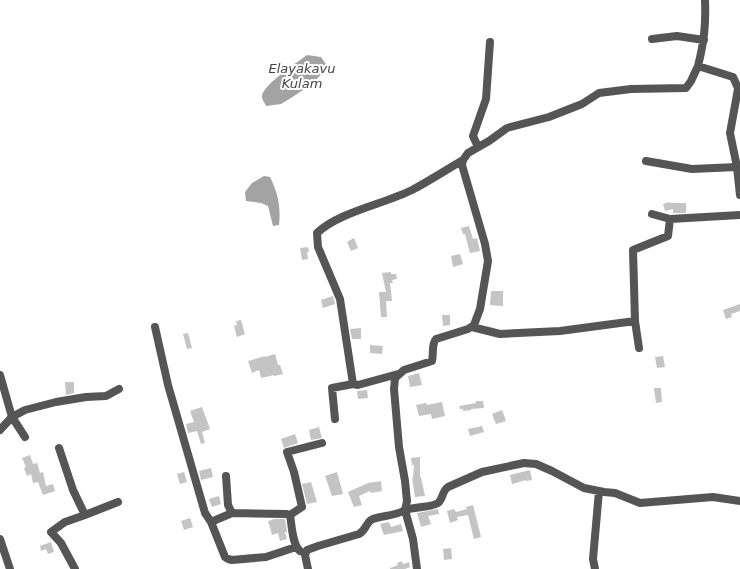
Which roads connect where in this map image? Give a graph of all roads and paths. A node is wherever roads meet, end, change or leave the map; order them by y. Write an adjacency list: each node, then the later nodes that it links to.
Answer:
1 (705, 0): 3 (street)
2 (652, 39): 3 (street)
3 (704, 40): 5 (street)
4 (490, 42): 7 (street)
5 (698, 66): 6 (street); 7 (street)
6 (737, 78): 10 (street)
7 (478, 147): 8 (street)
8 (463, 160): 17 (street); 21 (street)
9 (646, 161): 10 (street)
10 (737, 167): 11 (street)
11 (740, 195)
12 (652, 214): 14 (street)
13 (740, 215): 14 (street)
14 (670, 218): 15 (street)
15 (635, 321): 17 (street); 18 (street)
16 (155, 327): 37 (street)
17 (472, 327): 19 (street)
18 (639, 348)
19 (398, 374): 21 (street); 33 (street)
20 (0, 375): 23 (street)
21 (353, 384): 24 (street)
22 (119, 390): 23 (street)
23 (12, 417): 25 (street); 26 (street)
24 (335, 419)
25 (0, 430)
26 (26, 437)
27 (322, 442): 36 (street)
28 (59, 448): 35 (street)
29 (226, 476): 34 (street)
30 (599, 491): 31 (street); 33 (street); 45 (street)
31 (740, 501)
32 (118, 502): 35 (street)
33 (406, 510): 40 (street); 44 (street)
34 (232, 513): 36 (street); 37 (street)
35 (85, 515): 42 (street)
36 (290, 515): 39 (street)
37 (211, 522): 39 (street)
38 (0, 539): 41 (street)
39 (296, 548): 40 (street)
40 (305, 553): 43 (street)
41 (10, 569)
42 (75, 569)
43 (308, 569)
44 (417, 569)
45 (595, 569)

